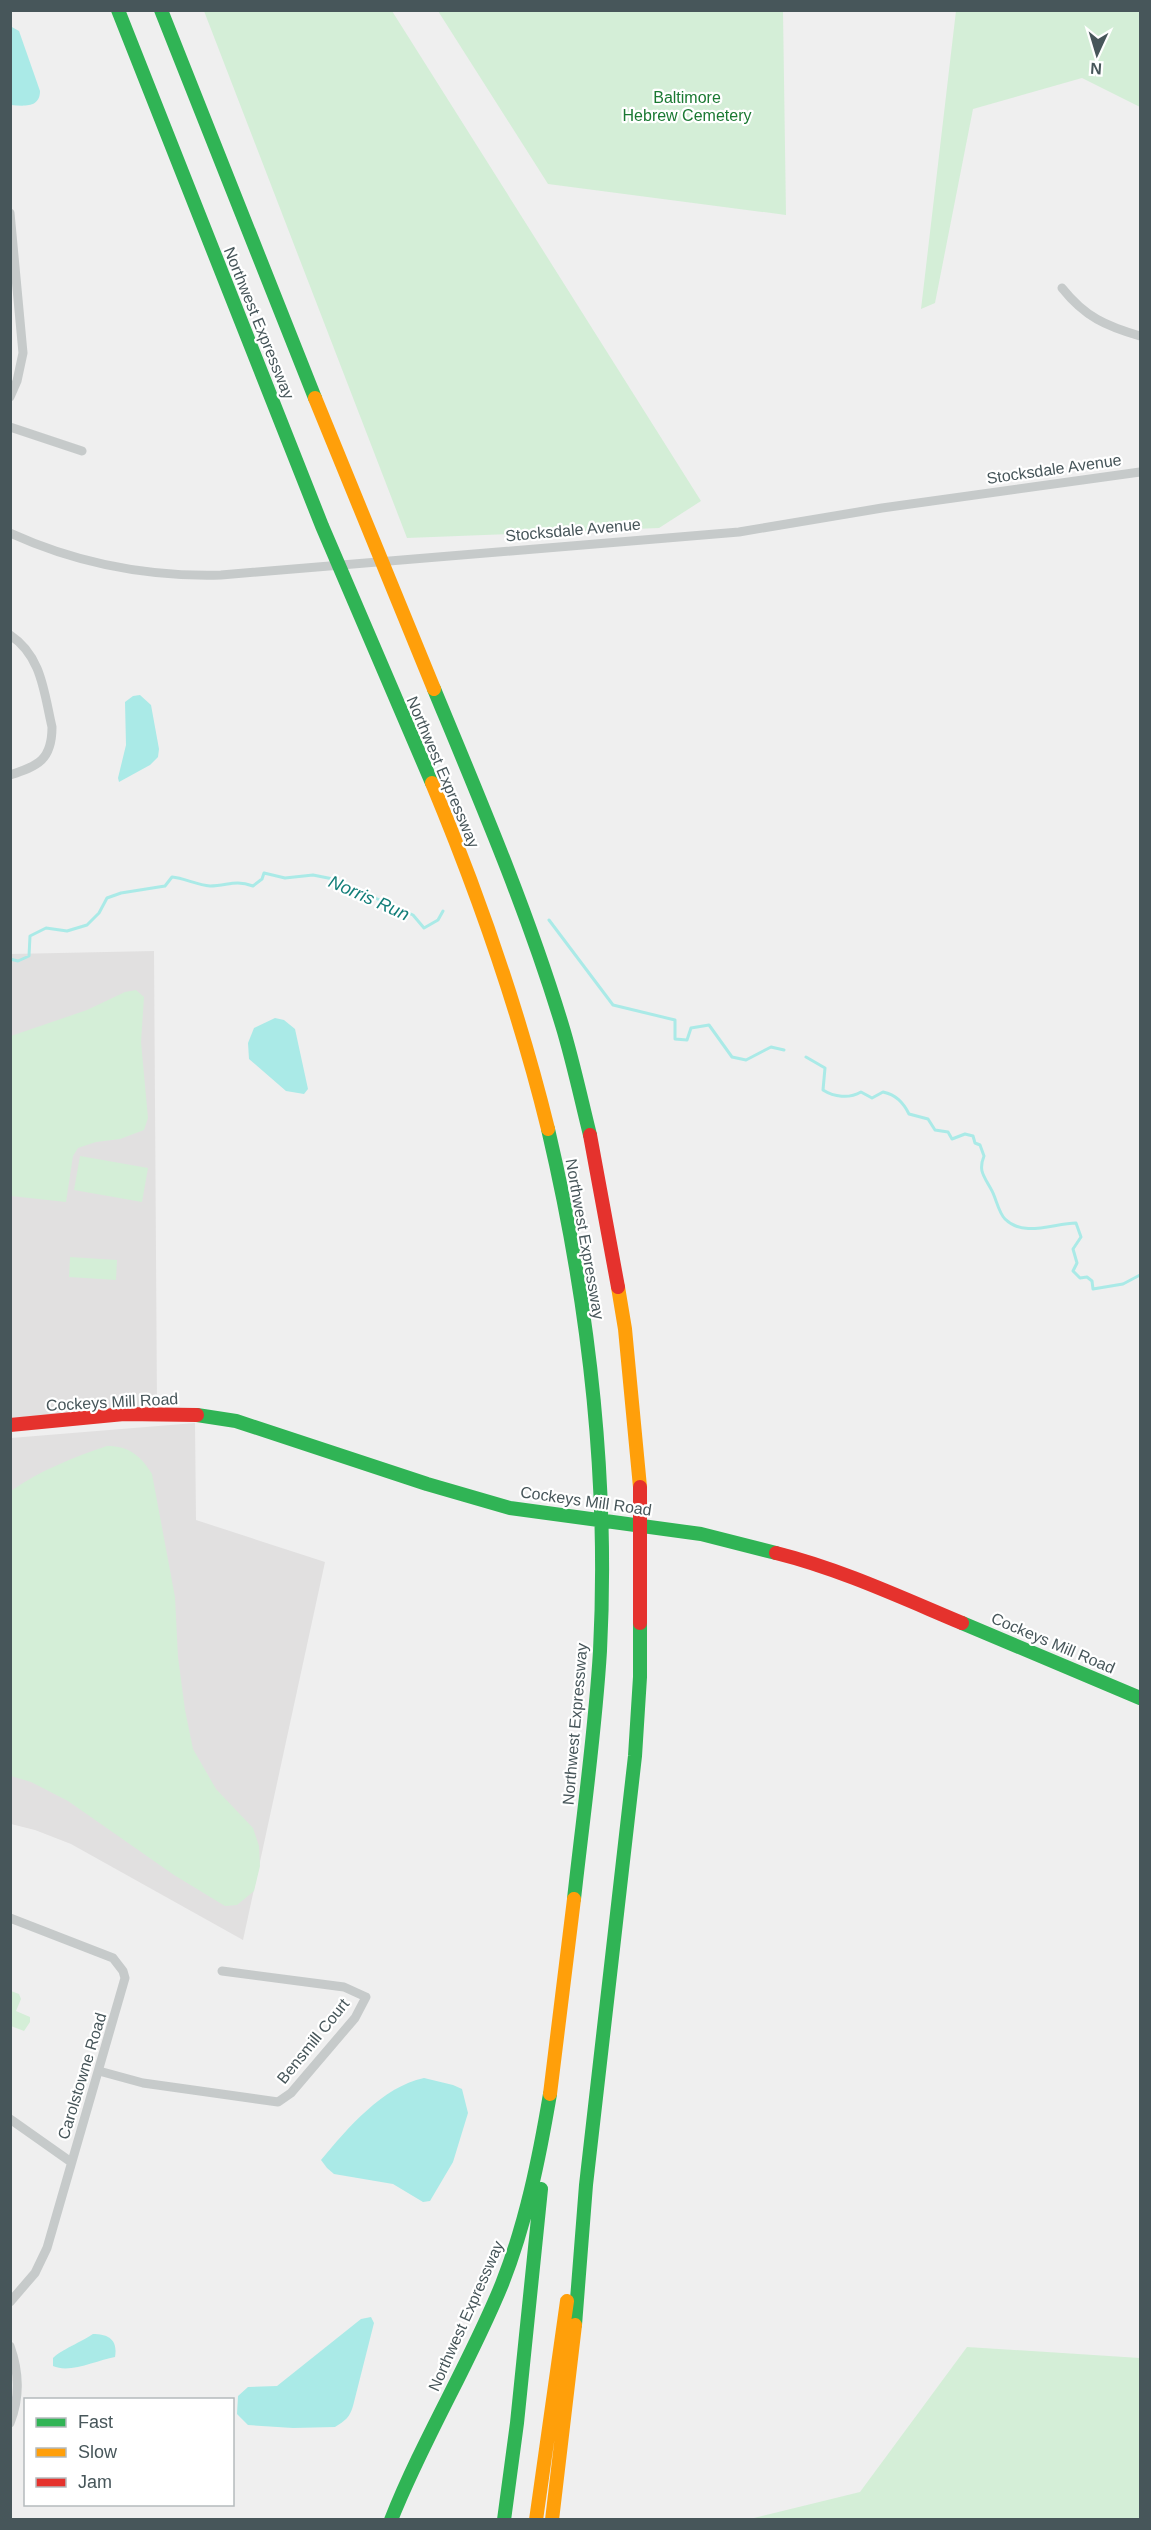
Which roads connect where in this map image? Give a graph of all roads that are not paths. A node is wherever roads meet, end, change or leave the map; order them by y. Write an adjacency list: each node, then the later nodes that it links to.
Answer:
1 (118, 10): 18 (main road, Northwest Expressway)
2 (161, 10): 21 (main road, Northwest Expressway)
3 (10, 213): 6 (street)
4 (1062, 288): 5 (street)
5 (1140, 336)
6 (10, 397)
7 (10, 427): 8 (street)
8 (82, 451)
9 (1140, 472): 10 (street, Stocksdale Avenue)
10 (10, 532)
11 (10, 635): 12 (street)
12 (10, 775)
13 (10, 1425): 14 (main road, Cockeys Mill Road)
14 (1140, 1698)
15 (10, 1918): 17 (street, Carolstowne Road)
16 (222, 1971): 17 (street, Bensmill Court)
17 (99, 2071): 20 (street, Carolstowne Road)
18 (555, 2072): 28 (main road, Northwest Expressway); 29 (main road)
19 (10, 2119): 20 (street)
20 (71, 2162): 23 (street, Carolstowne Road)
21 (586, 2185): 30 (main road); 31 (main road, Northwest Expressway)
22 (10, 2287): 23 (street)
23 (19, 2293): 24 (street, Carolstowne Road)
24 (10, 2302)
25 (10, 2346): 26 (street)
26 (21, 2404): 27 (street)
27 (10, 2423)
28 (391, 2520)
29 (504, 2520)
30 (536, 2520)
31 (552, 2520)

